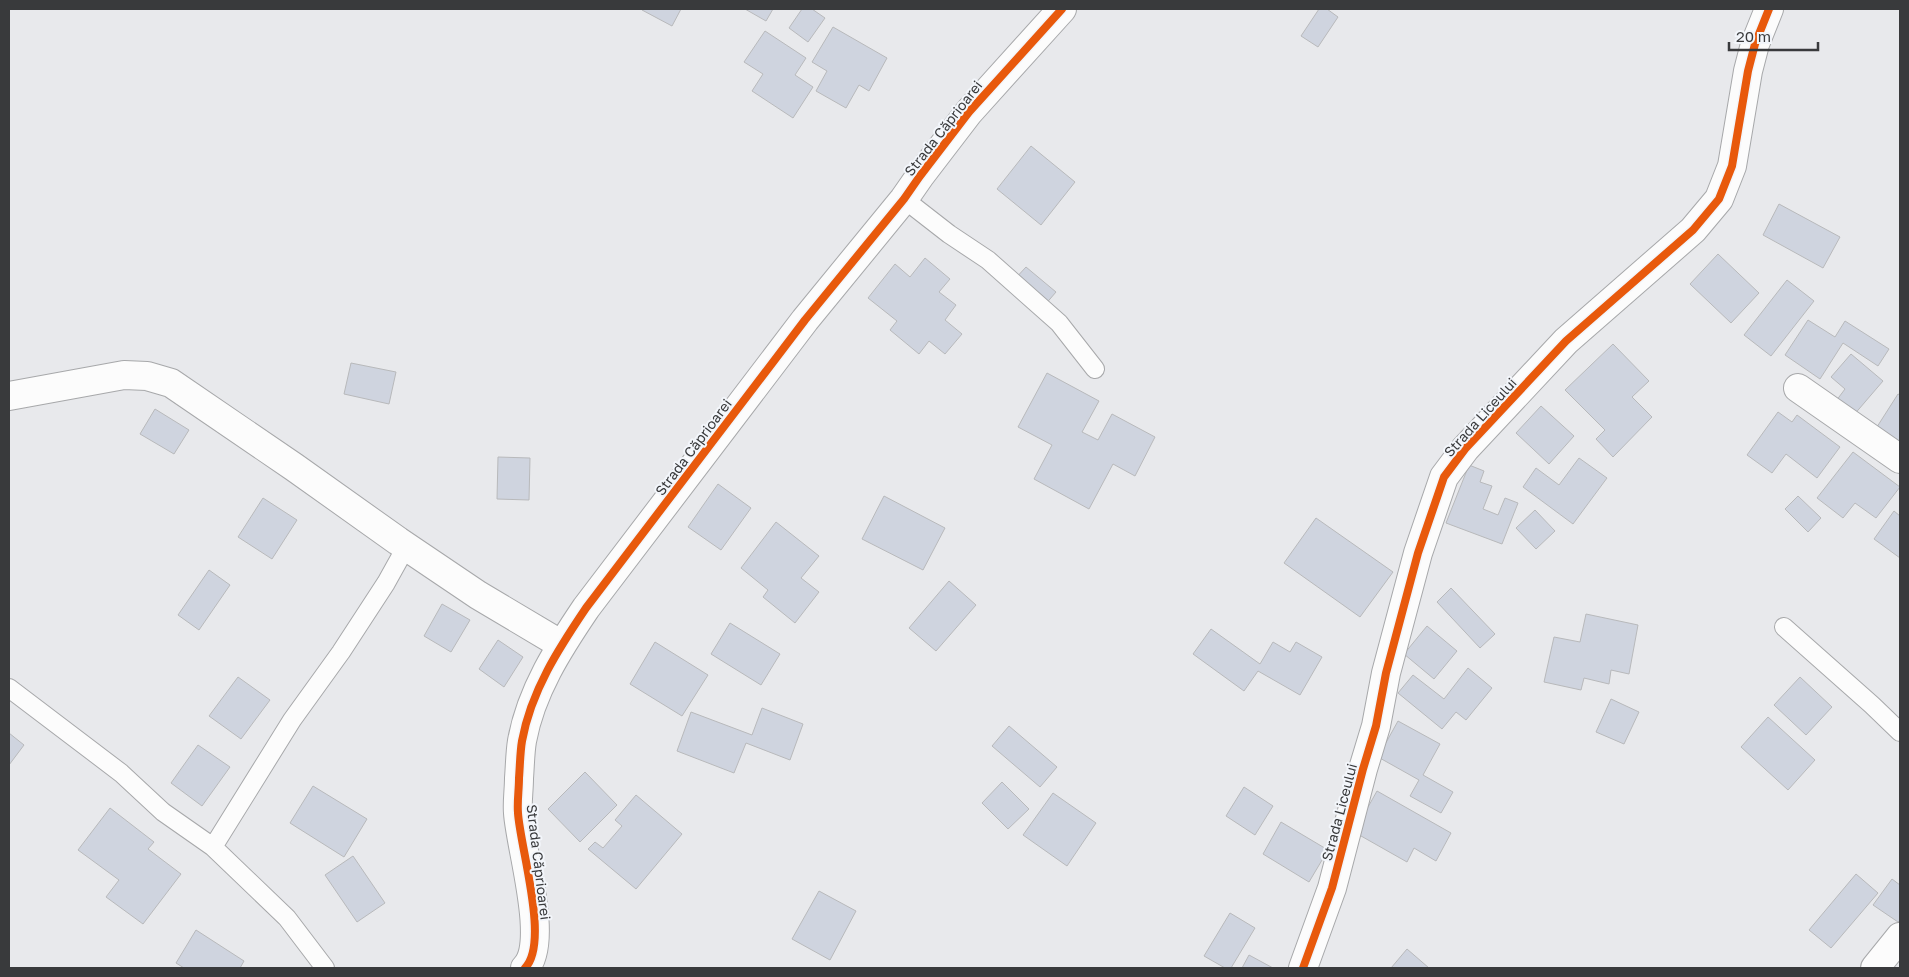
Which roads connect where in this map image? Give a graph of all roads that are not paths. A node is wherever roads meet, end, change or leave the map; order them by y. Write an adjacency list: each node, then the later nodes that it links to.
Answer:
1 (1062, 9): 3 (street, Strada Căprioarei)
2 (1768, 9): 17 (street, Strada Liceului)
3 (904, 199): 4 (lane); 10 (street, Strada Căprioarei)
4 (1095, 369)
5 (1798, 388): 7 (street)
6 (9, 396): 8 (street)
7 (1900, 459)
8 (406, 547): 10 (street); 13 (lane)
9 (1784, 627): 12 (lane)
10 (562, 645): 16 (street, Strada Căprioarei)
11 (9, 688): 13 (lane)
12 (1900, 732)
13 (214, 847): 15 (lane)
14 (1900, 937): 18 (street)
15 (325, 968)
16 (525, 968)
17 (1303, 968)
18 (1875, 968)

